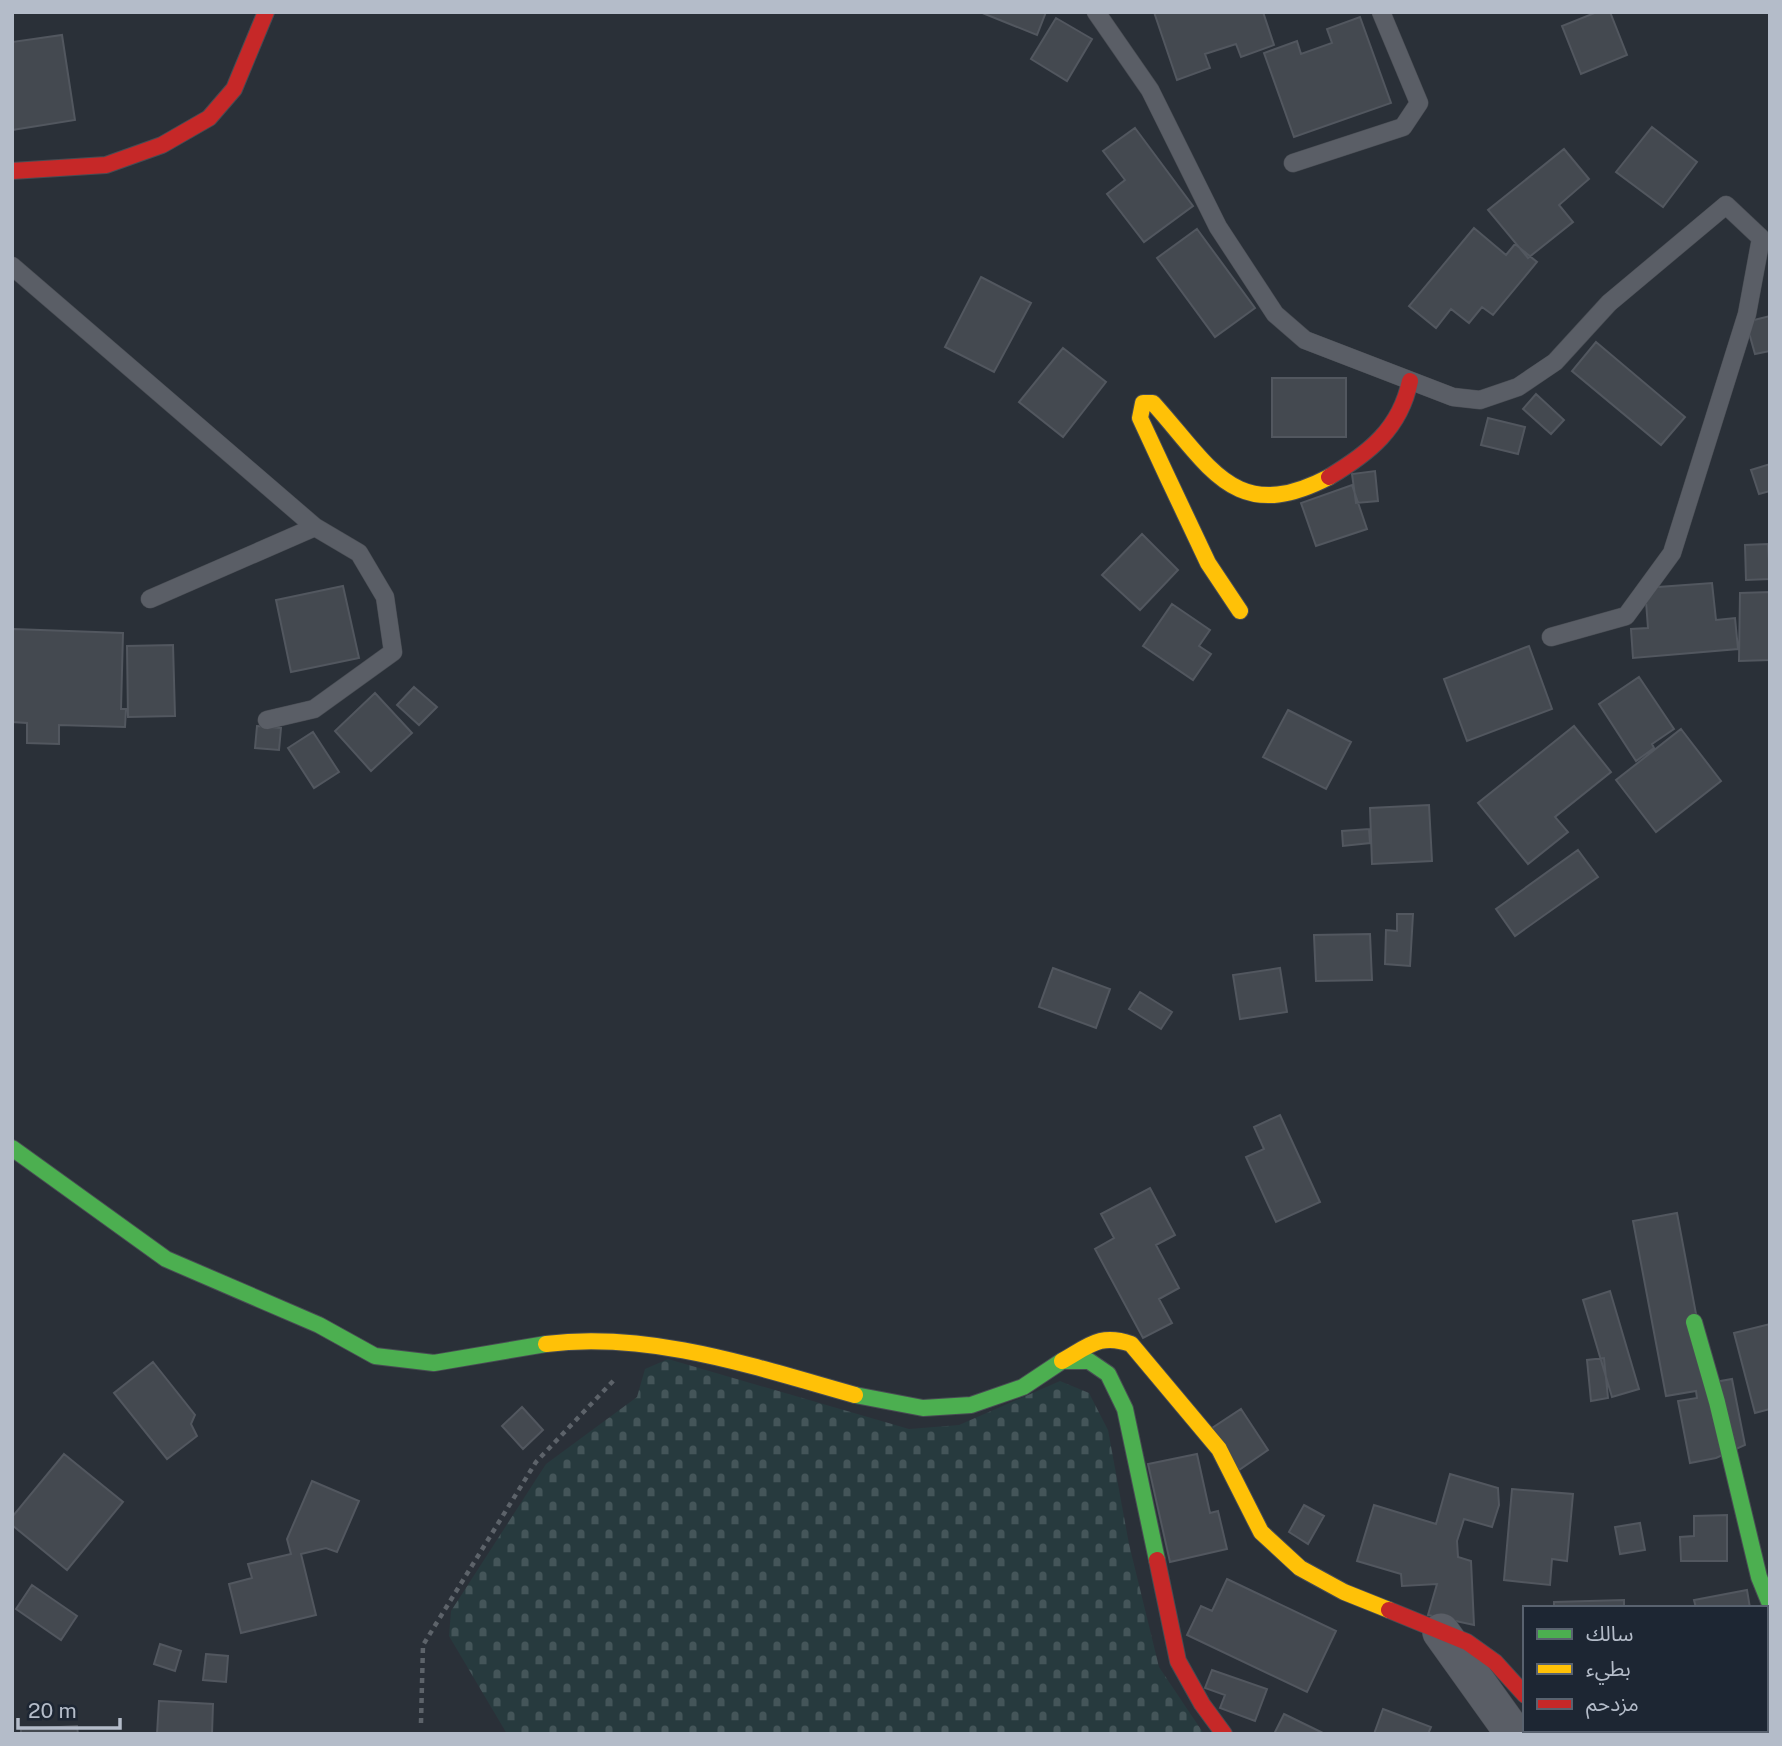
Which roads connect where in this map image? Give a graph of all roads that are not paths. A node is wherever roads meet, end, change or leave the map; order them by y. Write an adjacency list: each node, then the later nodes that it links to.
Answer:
1 (266, 12): 5 (street)
2 (1096, 12): 7 (lane)
3 (1381, 12): 4 (lane)
4 (1293, 163)
5 (12, 171)
6 (12, 266): 8 (lane)
7 (1410, 382): 10 (street); 11 (lane)
8 (315, 527): 9 (lane); 12 (lane)
9 (149, 599)
10 (1240, 611)
11 (1551, 637)
12 (267, 720)
13 (12, 1148): 15 (street)
14 (1694, 1322): 16 (street)
15 (1062, 1360): 17 (street); 19 (street)
16 (1770, 1604)
17 (1441, 1632): 18 (street); 20 (street)
18 (1523, 1693)
19 (1224, 1734)
20 (1514, 1734)

